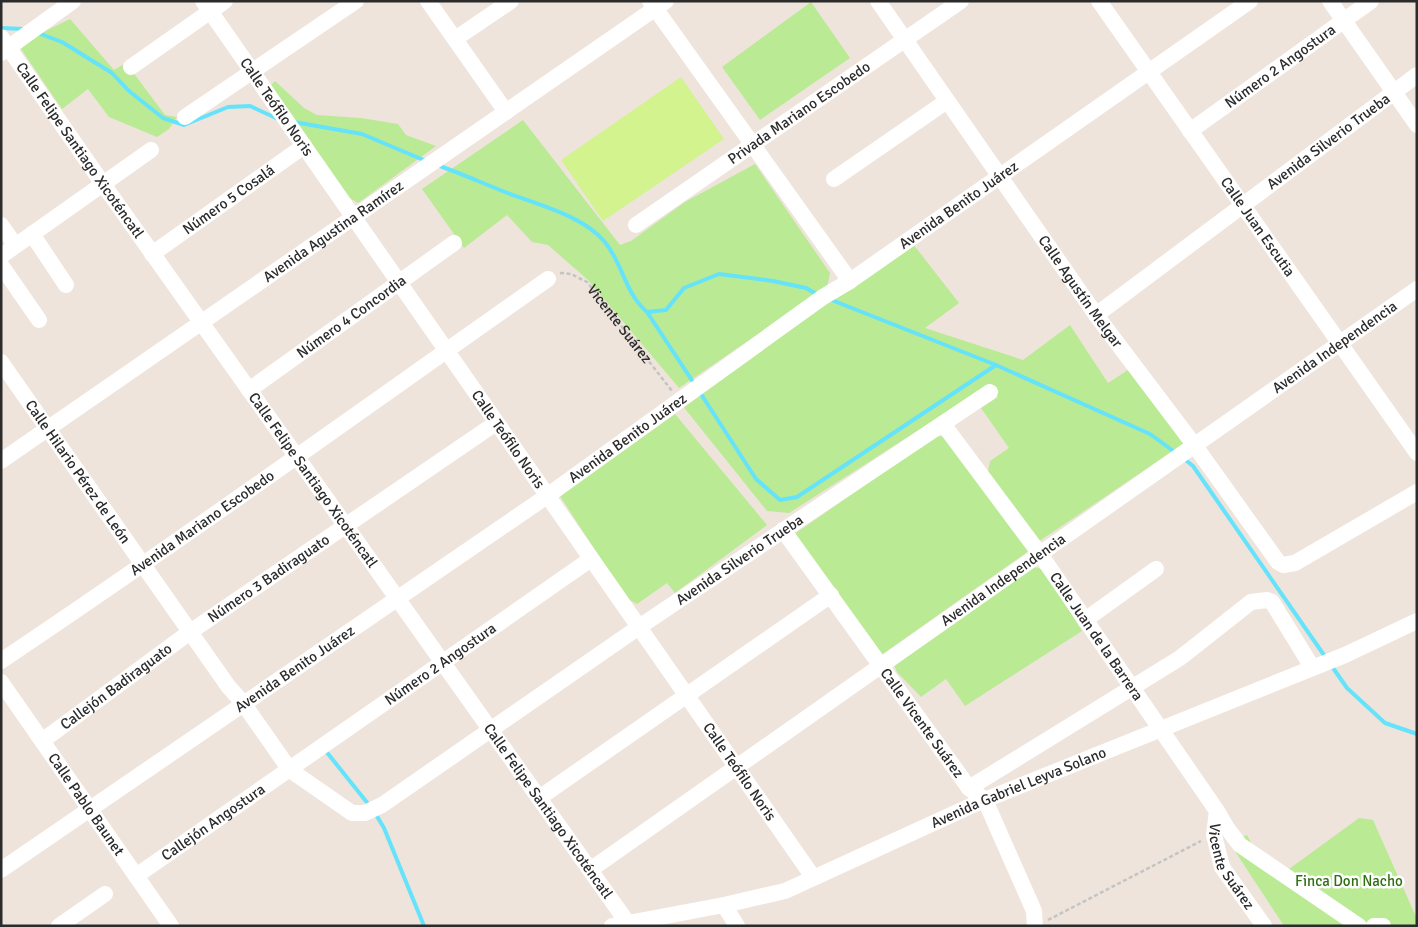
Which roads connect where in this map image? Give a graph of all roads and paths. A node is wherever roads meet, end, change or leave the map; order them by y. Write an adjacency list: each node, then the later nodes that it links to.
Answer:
1 (73, 1): 17 (street)
2 (225, 1): 13 (street)
3 (356, 1): 19 (street)
4 (428, 1): 15 (street)
5 (511, 1): 15 (street)
6 (878, 1): 16 (street, Calle Agustín Melgar)
7 (961, 1): 16 (street, Privada Mariano Escobedo)
8 (1250, 1): 20 (street, Avenida Benito Juárez)
9 (1330, 1): 14 (street)
10 (1371, 1): 14 (street, Número 2 Angostura)
11 (1101, 2): 20 (street, Calle Juan Escutia)
12 (657, 4): 24 (street, Avenida Agustina Ramírez); 28 (street)
13 (207, 6): 18 (street); 19 (street, Calle Teófilo Noris)
14 (1343, 21): 22 (street); 27 (street, Número 2 Angostura)
15 (455, 39): 24 (street)
16 (905, 40): 23 (street, Calle Agustín Melgar); 28 (street, Privada Mariano Escobedo)
17 (4, 46): 33 (street, Calle Felipe Santiago Xicoténcatl)
18 (132, 67)
19 (251, 71): 25 (street); 29 (street, Calle Teófilo Noris)
20 (1149, 72): 27 (street, Calle Juan Escutia); 31 (street, Avenida Benito Juárez)
21 (1417, 75): 22 (street, Avenida Silverio Trueba)
22 (1394, 92): 26 (street); 34 (street, Avenida Silverio Trueba)
23 (948, 101): 31 (street, Calle Agustín Melgar); 32 (street)
24 (506, 112): 35 (street, Avenida Agustina Ramírez)
25 (185, 117)
26 (1417, 125)
27 (1190, 130): 34 (street, Calle Juan Escutia)
28 (753, 145): 37 (street, Privada Mariano Escobedo); 45 (street)
29 (304, 146): 35 (street, Calle Teófilo Noris); 41 (street, Número 5 Cosalá)
30 (151, 150): 33 (street)
31 (1000, 176): 45 (street, Avenida Benito Juárez); 49 (street, Calle Agustín Melgar)
32 (834, 179)
33 (102, 184): 38 (street); 41 (street, Calle Felipe Santiago Xicoténcatl)
34 (1242, 204): 49 (street, Avenida Silverio Trueba); 52 (street, Calle Juan Escutia)
35 (354, 218): 46 (street, Calle Teófilo Noris); 51 (street, Avenida Agustina Ramírez)
36 (1, 225): 40 (street)
37 (636, 226)
38 (32, 234): 40 (street); 47 (street)
39 (454, 243): 46 (street, Número 4 Concordia)
40 (15, 245): 42 (street)
41 (152, 254): 51 (street, Calle Felipe Santiago Xicoténcatl)
42 (1, 256)
43 (1, 265): 50 (street)
44 (548, 279): 53 (street, Avenida Mariano Escobedo); 57 (path, Vicente Suárez)
45 (850, 280): 57 (street, Avenida Benito Juárez)
46 (399, 283): 53 (street, Calle Teófilo Noris); 55 (street, Número 4 Concordia)
47 (66, 285)
48 (1417, 289): 52 (street, Avenida Independencia)
49 (1096, 315): 61 (street, Calle Agustín Melgar)
50 (39, 320)
51 (202, 323): 55 (street, Calle Felipe Santiago Xicoténcatl); 60 (street, Avenida Agustina Ramírez)
52 (1339, 344): 61 (street, Avenida Independencia); 62 (street, Calle Juan Escutia)
53 (446, 350): 58 (street, Calle Teófilo Noris); 63 (street, Avenida Mariano Escobedo)
54 (1, 362): 60 (street, Calle Hilario Pérez de León)
55 (249, 390): 63 (street, Calle Felipe Santiago Xicoténcatl)
56 (990, 392): 59 (street, Avenida Silverio Trueba)
57 (679, 400): 66 (street, Avenida Benito Juárez)
58 (496, 423): 66 (street, Calle Teófilo Noris); 67 (street, Número 3 Badiraguato)
59 (943, 424): 68 (street, Avenida Silverio Trueba); 69 (street, Calle Juan de la Barrera)
60 (48, 429): 64 (street, Avenida Agustina Ramírez); 71 (street, Calle Hilario Pérez de León)
61 (1195, 446): 65 (street, Calle Agustín Melgar); 69 (street, Avenida Independencia)
62 (1417, 453)
63 (295, 456): 67 (street, Calle Felipe Santiago Xicoténcatl); 71 (street, Avenida Mariano Escobedo)
64 (1, 461)
65 (1417, 492)
66 (547, 496): 70 (street, Calle Teófilo Noris); 74 (street, Avenida Benito Juárez)
67 (346, 527): 74 (street, Calle Felipe Santiago Xicoténcatl); 78 (street, Número 3 Badiraguato)
68 (783, 530): 73 (street, Calle Vicente Suárez); 77 (street, Avenida Silverio Trueba)
69 (1040, 554): 75 (street, Calle Juan de la Barrera); 81 (street, Avenida Independencia)
70 (591, 559): 77 (street, Calle Teófilo Noris); 80 (street, Número 2 Angostura)
71 (143, 566): 78 (street, Calle Hilario Pérez de León); 79 (street, Avenida Mariano Escobedo)
72 (1156, 569): 75 (street)
73 (830, 595): 81 (street, Calle Vicente Suárez); 85 (street)
74 (398, 599): 80 (street, Calle Felipe Santiago Xicoténcatl); 86 (street, Avenida Benito Juárez)
75 (1085, 620): 84 (street, Calle Juan de la Barrera)
76 (1417, 621): 82 (street, Avenida Gabriel Leyva Solano)
77 (639, 628): 85 (street, Calle Teófilo Noris); 88 (street, Avenida Silverio Trueba)
78 (190, 632): 86 (street, Calle Hilario Pérez de León); 89 (street, Callejón Badiraguato)
79 (1, 661)
80 (443, 662): 88 (street, Calle Felipe Santiago Xicoténcatl); 91 (street, Número 2 Angostura)
81 (879, 665): 90 (street, Avenida Independencia); 92 (street, Calle Vicente Suárez)
82 (1316, 666): 84 (street); 87 (street, Avenida Gabriel Leyva Solano)
83 (1, 682): 89 (street, Calle Pablo Baunet)
84 (1132, 689): 87 (street, Calle Juan de la Barrera); 92 (street)
85 (687, 697): 90 (street, Calle Teófilo Noris); 93 (street)
86 (243, 703): 91 (street, Calle Hilario Pérez de León); 95 (street, Avenida Benito Juárez)
87 (1160, 730): 94 (street, Avenida Gabriel Leyva Solano); 97 (street, Vicente Suárez)
88 (491, 731): 93 (street, Calle Felipe Santiago Xicoténcatl); 96 (street, Avenida Silverio Trueba)
89 (42, 741): 95 (street, Calle Pablo Baunet)
90 (736, 767): 100 (street, Avenida Independencia); 102 (street, Calle Teófilo Noris)
91 (290, 770): 96 (street, Calle Hilario Pérez de León); 101 (street, Callejón Angostura)
92 (969, 788): 94 (street, Calle Vicente Suárez)
93 (539, 798): 100 (street, Calle Felipe Santiago Xicoténcatl)
94 (985, 800): 102 (street, Avenida Gabriel Leyva Solano); 106 (street, Calle Vicente Suárez)
95 (89, 809): 99 (street, Avenida Benito Juárez); 101 (street, Calle Pablo Baunet)
96 (346, 810)
97 (1217, 811): 98 (street, Vicente Suárez); 111 (street)
98 (1214, 834): 106 (path); 110 (street, Vicente Suárez)
99 (1, 870)
100 (590, 870): 105 (street, Calle Felipe Santiago Xicoténcatl)
101 (136, 876): 108 (street, Calle Pablo Baunet)
102 (813, 877): 104 (street, Avenida Gabriel Leyva Solano)
103 (105, 894): 107 (street)
104 (724, 905): 105 (street, Avenida Gabriel Leyva Solano); 109 (street)
105 (620, 924)
106 (1040, 924)
107 (59, 926)
108 (171, 926)
109 (737, 926)
110 (1264, 926)
111 (1359, 926)
112 (1374, 926): 113 (street)
113 (1383, 926)

